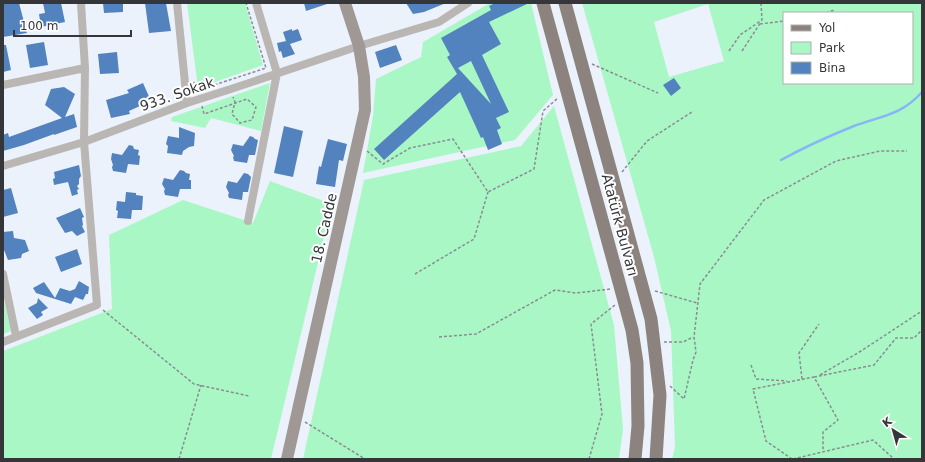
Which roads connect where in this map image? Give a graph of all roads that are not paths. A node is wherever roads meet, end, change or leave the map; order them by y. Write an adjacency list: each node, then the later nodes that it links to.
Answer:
1 (81, 3): 9 (street)
2 (177, 3): 12 (street)
3 (256, 3): 10 (street)
4 (345, 3): 8 (street, 18. Cadde)
5 (468, 3): 8 (street, 933. Sokak)
6 (543, 3): 20 (main road, Atatürk Bulvarı)
7 (565, 3): 21 (main road, Atatürk Bulvarı)
8 (359, 46): 10 (street, 933. Sokak); 19 (street, 18. Cadde)
9 (85, 68): 11 (street); 13 (street)
10 (277, 73): 12 (street, 933. Sokak); 15 (street)
11 (3, 85)
12 (187, 103): 13 (street, 933. Sokak)
13 (84, 142): 14 (street, 933. Sokak); 17 (street)
14 (3, 166)
15 (248, 221)
16 (3, 274): 17 (street)
17 (16, 336): 18 (street)
18 (3, 342)
19 (287, 459)
20 (635, 459)
21 (656, 459)

